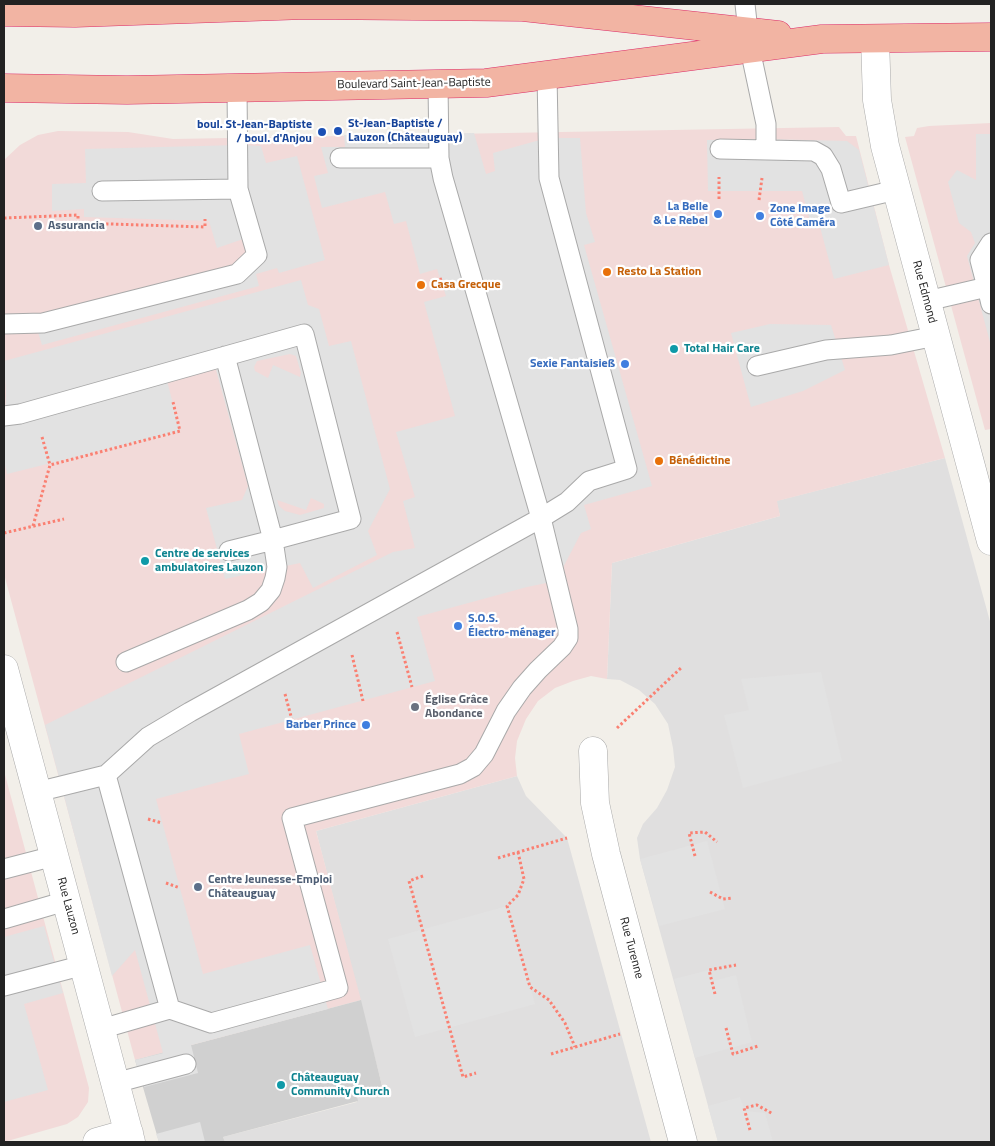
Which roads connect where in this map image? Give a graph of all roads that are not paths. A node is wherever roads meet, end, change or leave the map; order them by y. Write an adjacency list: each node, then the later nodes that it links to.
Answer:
1 (745, 4): 6 (lane)
2 (521, 5): 3 (highway, Boulevard Saint-Jean-Baptiste); 6 (highway, Boulevard Saint-Jean-Baptiste)
3 (4, 12)
4 (991, 37): 5 (highway, Boulevard Saint-Jean-Baptiste)
5 (875, 39): 6 (highway, Boulevard Saint-Jean-Baptiste); 16 (street, Rue Edmond)
6 (749, 40): 7 (highway, Boulevard Saint-Jean-Baptiste); 12 (lane)
7 (547, 76): 8 (highway, Boulevard Saint-Jean-Baptiste); 26 (lane)
8 (438, 84): 10 (highway, Boulevard Saint-Jean-Baptiste); 14 (lane)
9 (4, 88): 10 (highway, Boulevard Saint-Jean-Baptiste)
10 (238, 88): 15 (lane)
11 (720, 149): 12 (lane)
12 (766, 149): 16 (lane)
13 (340, 158): 14 (lane)
14 (439, 158): 26 (lane)
15 (238, 189): 17 (lane); 21 (lane)
16 (896, 190): 20 (street, Rue Edmond)
17 (102, 191)
18 (991, 243): 19 (lane)
19 (989, 295): 20 (lane)
20 (927, 301): 22 (street, Rue Edmond)
21 (4, 324)
22 (936, 336): 24 (lane); 28 (street, Rue Edmond)
23 (225, 356): 25 (lane); 27 (lane); 27 (lane)
24 (757, 366)
25 (4, 416)
26 (541, 518): 33 (lane); 41 (lane)
27 (273, 540): 29 (lane); 30 (lane)
28 (991, 541)
29 (229, 551)
30 (126, 662)
31 (4, 669): 34 (street, Rue Lauzon)
32 (593, 751): 47 (street, Rue Turenne)
33 (106, 775): 34 (lane); 41 (lane)
34 (37, 792): 35 (street, Rue Lauzon)
35 (54, 856): 36 (lane); 37 (street, Rue Lauzon)
36 (4, 869)
37 (66, 901): 38 (lane); 39 (street, Rue Lauzon)
38 (4, 918)
39 (84, 965): 40 (lane); 42 (street, Rue Lauzon)
40 (4, 986)
41 (170, 1009): 42 (lane)
42 (101, 1029): 44 (street, Rue Lauzon)
43 (186, 1064): 44 (lane)
44 (115, 1083): 45 (street, Rue Lauzon)
45 (130, 1138): 46 (street)
46 (97, 1142)
47 (683, 1142)

